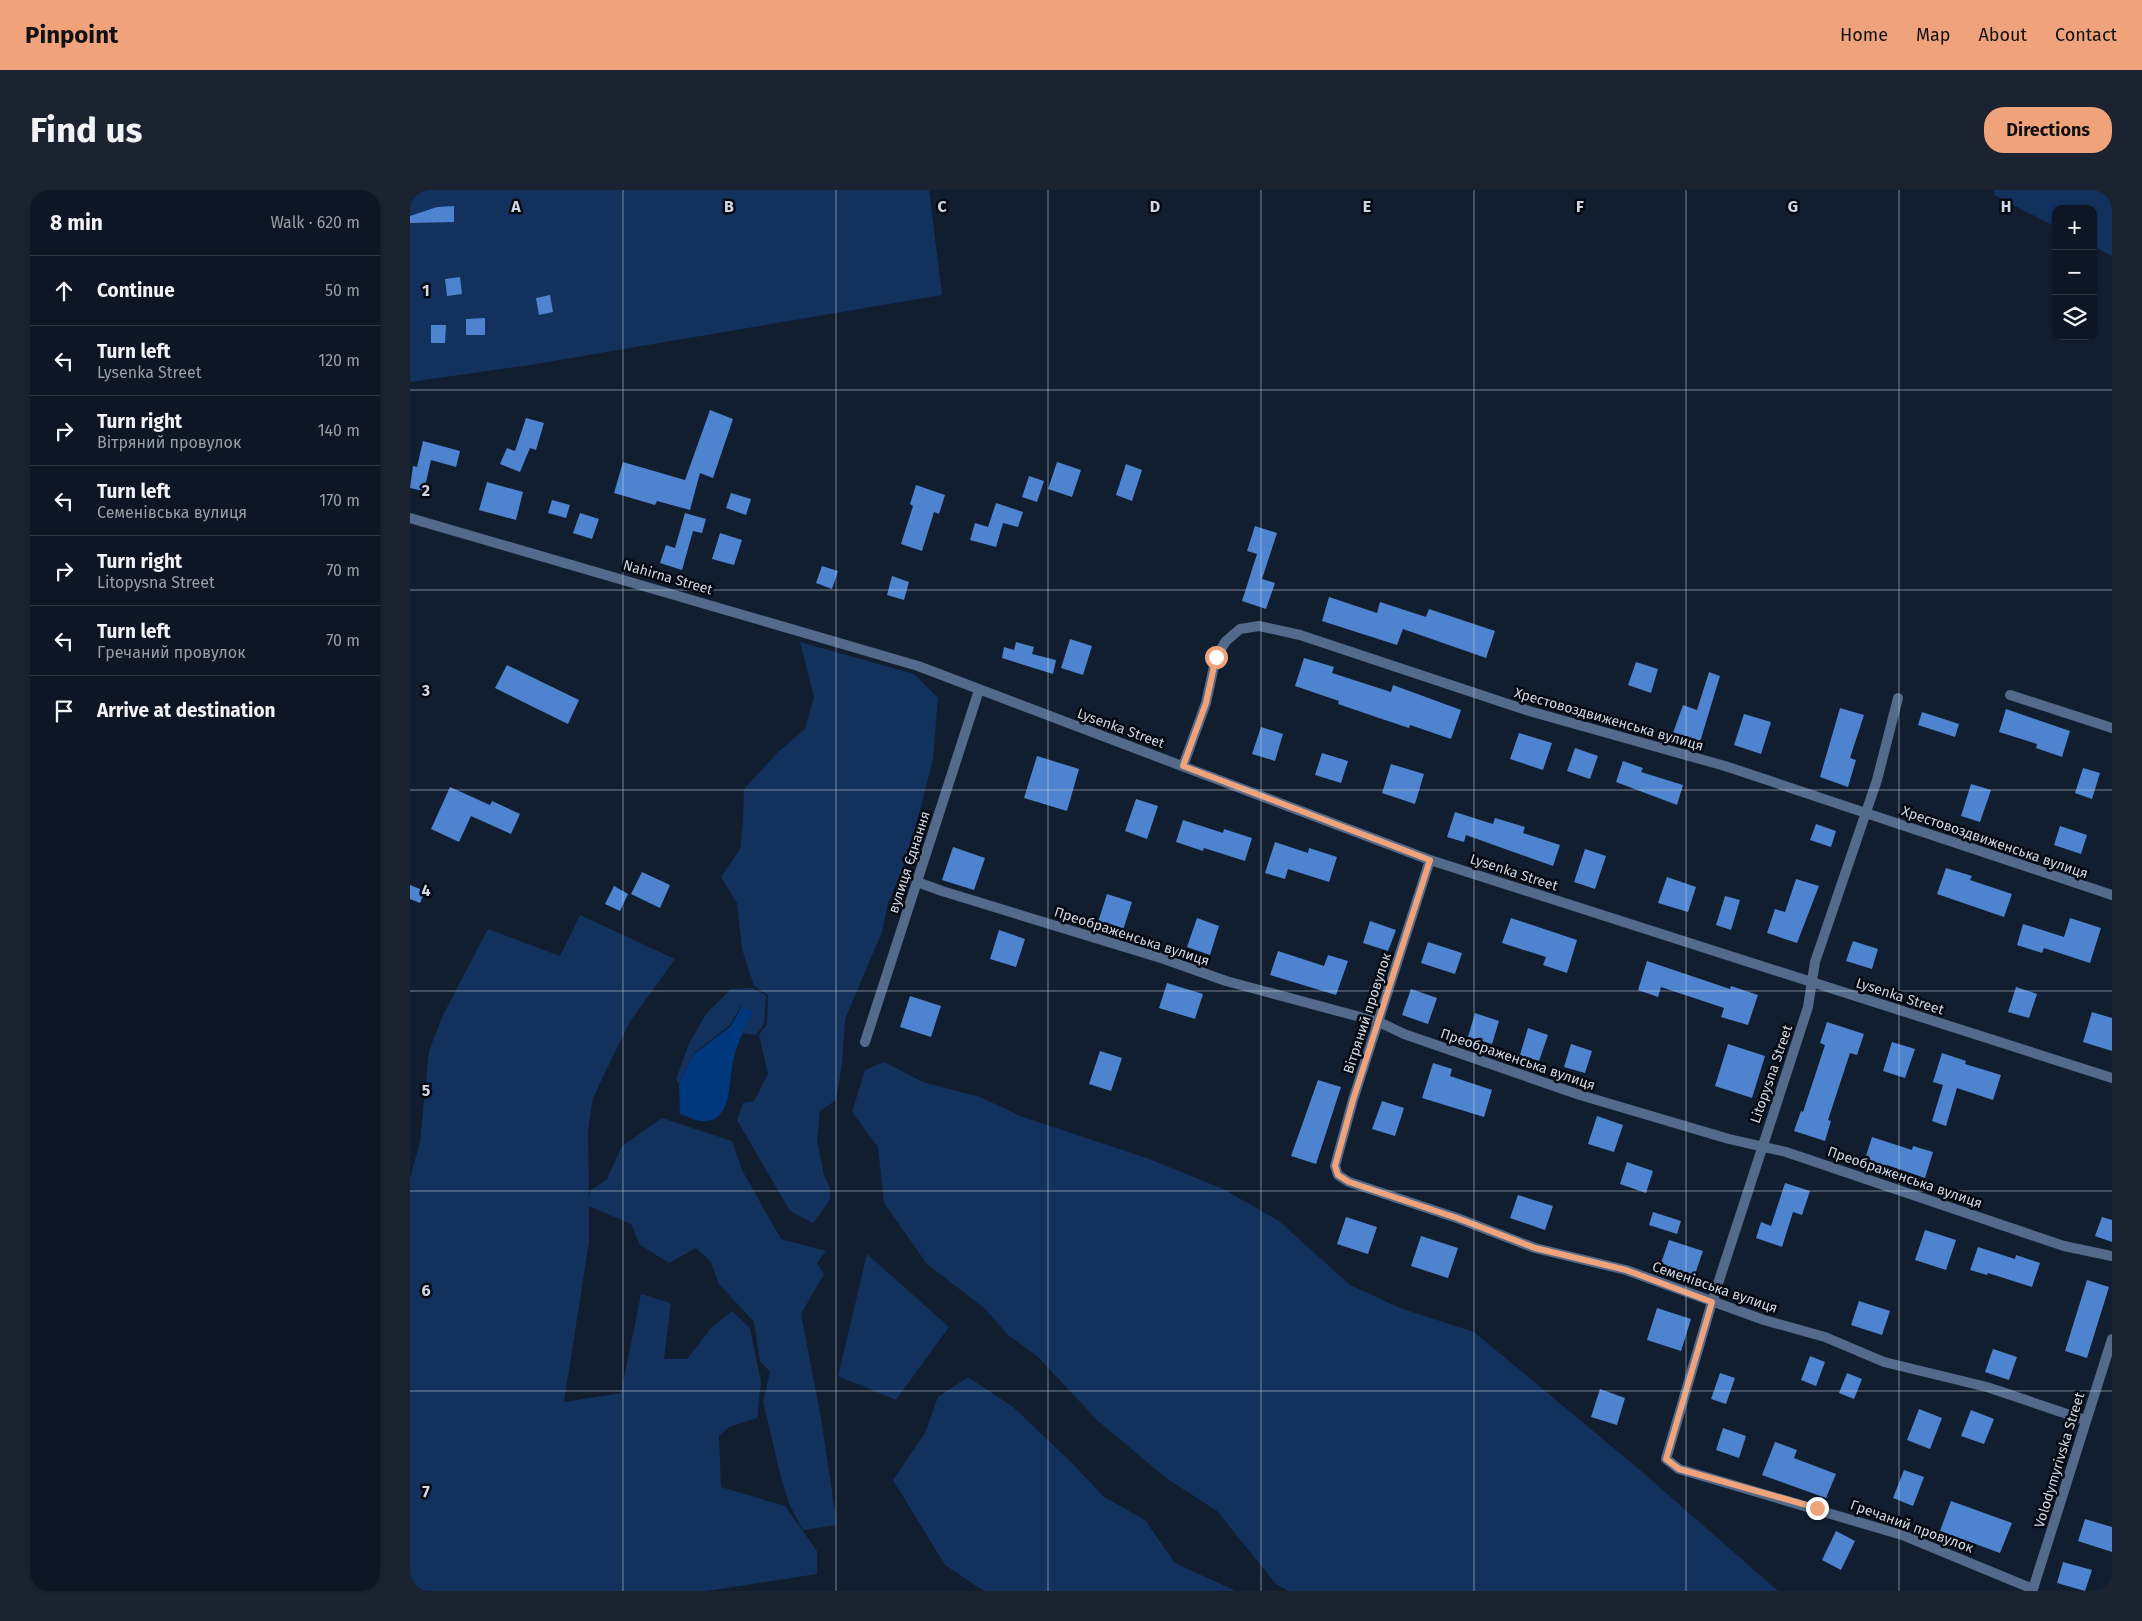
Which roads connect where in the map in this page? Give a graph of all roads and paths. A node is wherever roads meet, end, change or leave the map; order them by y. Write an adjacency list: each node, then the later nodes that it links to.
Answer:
1 (410, 518): 2 (street, Nahirna Street)
2 (918, 666): 3 (street, Lysenka Street)
3 (979, 690): 7 (street, Lysenka Street); 10 (street, вулиця Єднання)
4 (2010, 696): 6 (street)
5 (1898, 698): 8 (street, Litopysna Street)
6 (2112, 728)
7 (1183, 766): 8 (street, Хрестовоздвиженська вулиця); 9 (street, Lysenka Street)
8 (1866, 812): 11 (street, Хрестовоздвиженська вулиця); 12 (street, Litopysna Street)
9 (1430, 860): 12 (street, Lysenka Street); 13 (street, Вітряний провулок)
10 (917, 882): 13 (street, Преображенська вулиця); 14 (street, вулиця Єднання)
11 (2112, 896)
12 (1812, 982): 15 (street, Lysenka Street); 16 (street, Litopysna Street)
13 (1379, 1022): 16 (street, Преображенська вулиця); 17 (street, Вітряний провулок)
14 (865, 1042)
15 (2112, 1078)
16 (1761, 1146): 18 (street, Преображенська вулиця); 19 (street, Litopysna Street)
17 (1338, 1175): 19 (street, Семенівська вулиця)
18 (2112, 1256)
19 (1712, 1302): 21 (street, Семенівська вулиця); 22 (street, Litopysna Street)
20 (2112, 1339): 21 (street, Volodymyrivska Street)
21 (2085, 1420): 23 (street, Volodymyrivska Street)
22 (1666, 1459): 23 (street, Гречаний провулок)
23 (2033, 1589)

